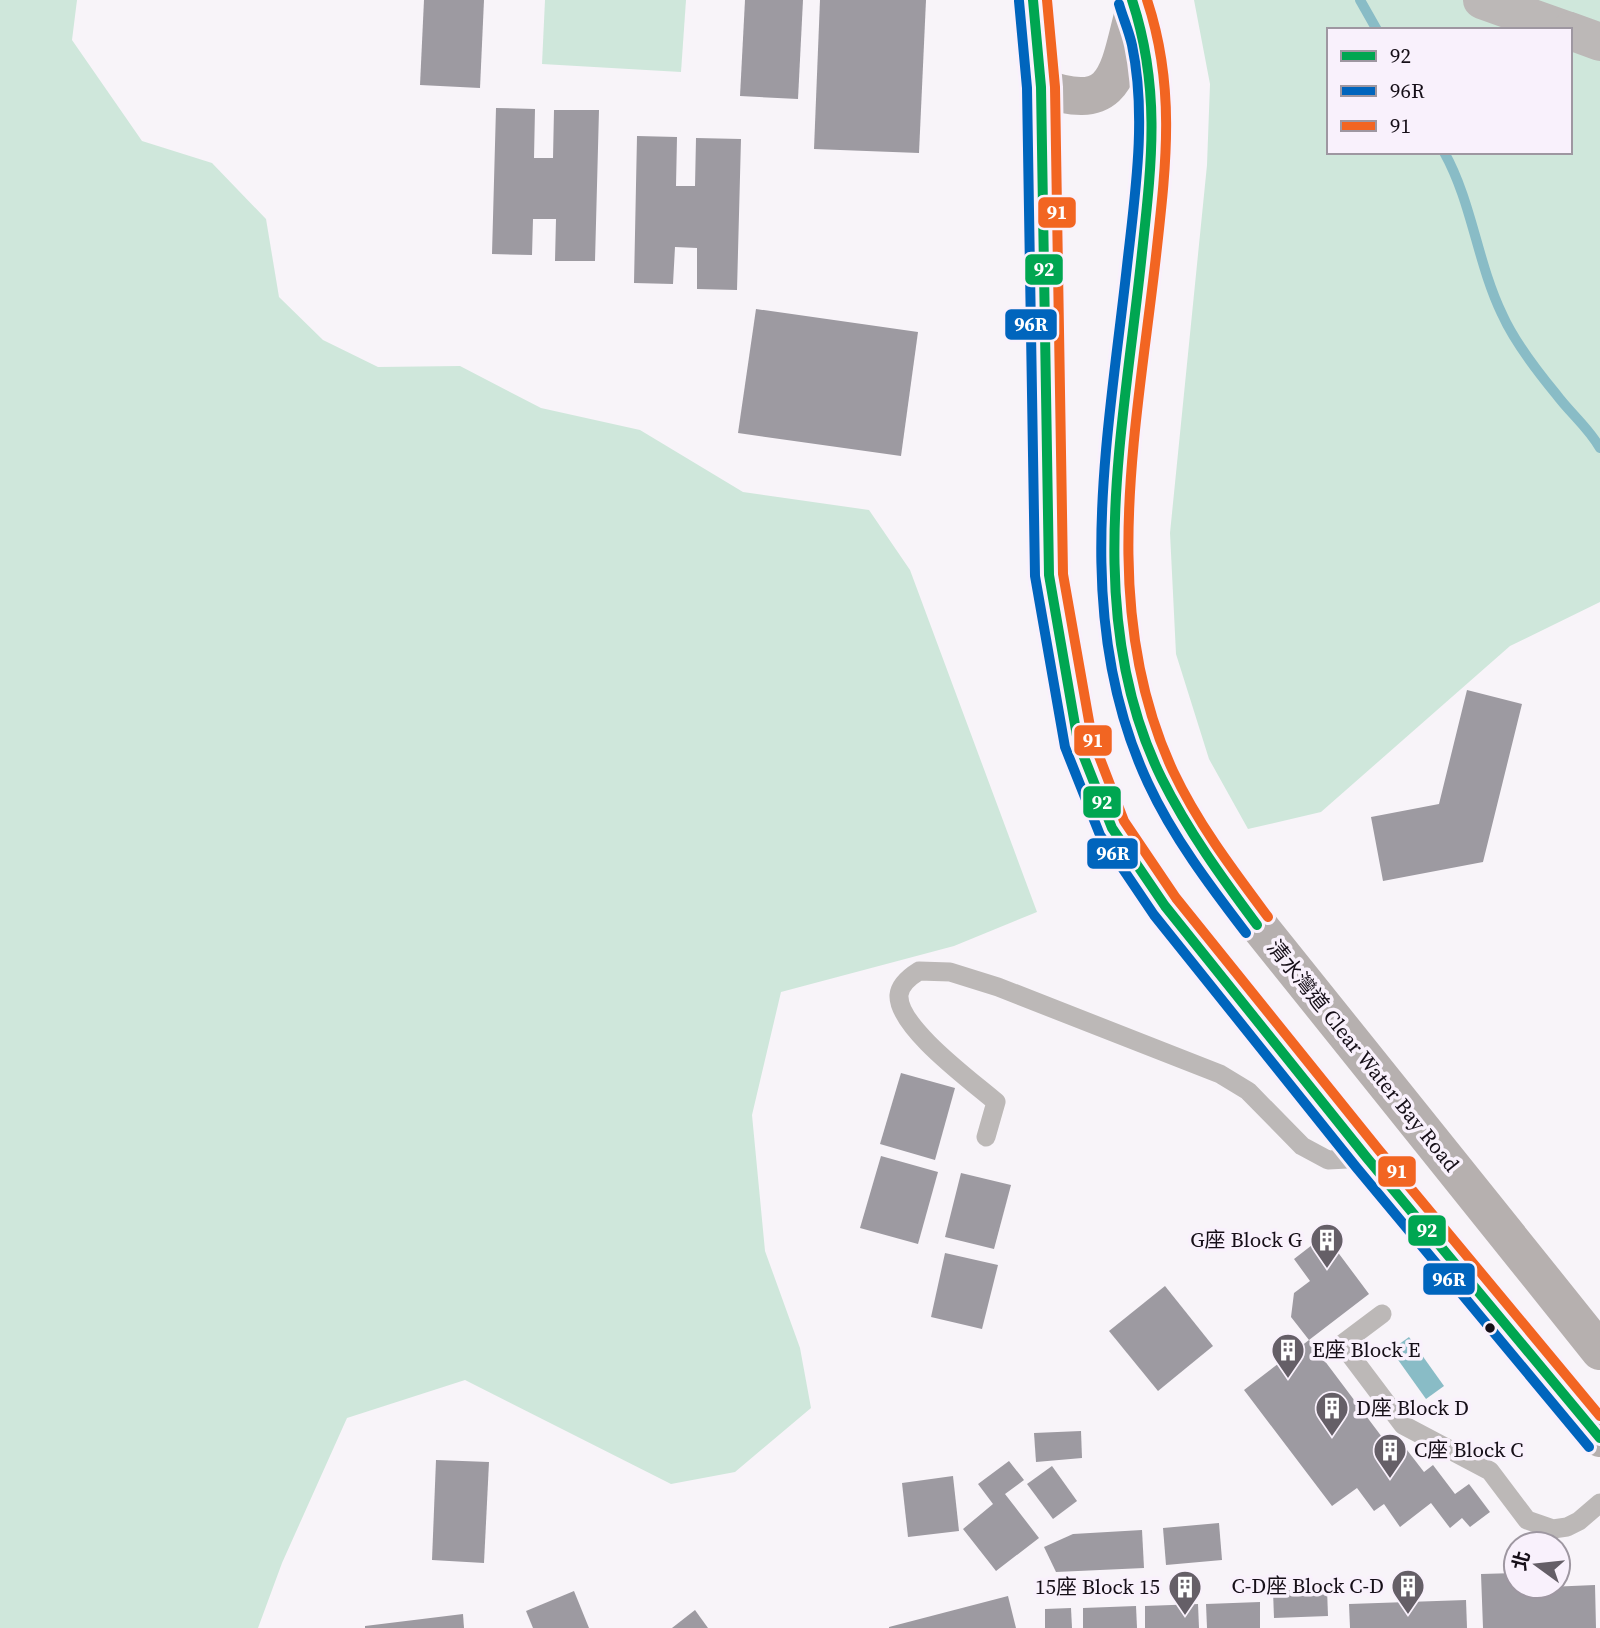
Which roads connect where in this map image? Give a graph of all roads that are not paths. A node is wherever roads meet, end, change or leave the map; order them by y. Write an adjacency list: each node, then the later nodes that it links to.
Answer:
1 (1033, 0): 7 (main road)
2 (1482, 0): 4 (street)
3 (1134, 3): 7 (main road); 11 (main road, 清水灣道 Clear Water Bay Road)
4 (1560, 28)
5 (1572, 32): 6 (street)
6 (1600, 42)
7 (1041, 87): 9 (main road)
8 (986, 1136): 9 (lane)
9 (1367, 1158): 12 (main road)
10 (1382, 1314): 13 (lane)
11 (1600, 1351)
12 (1600, 1438)
13 (1600, 1503)

